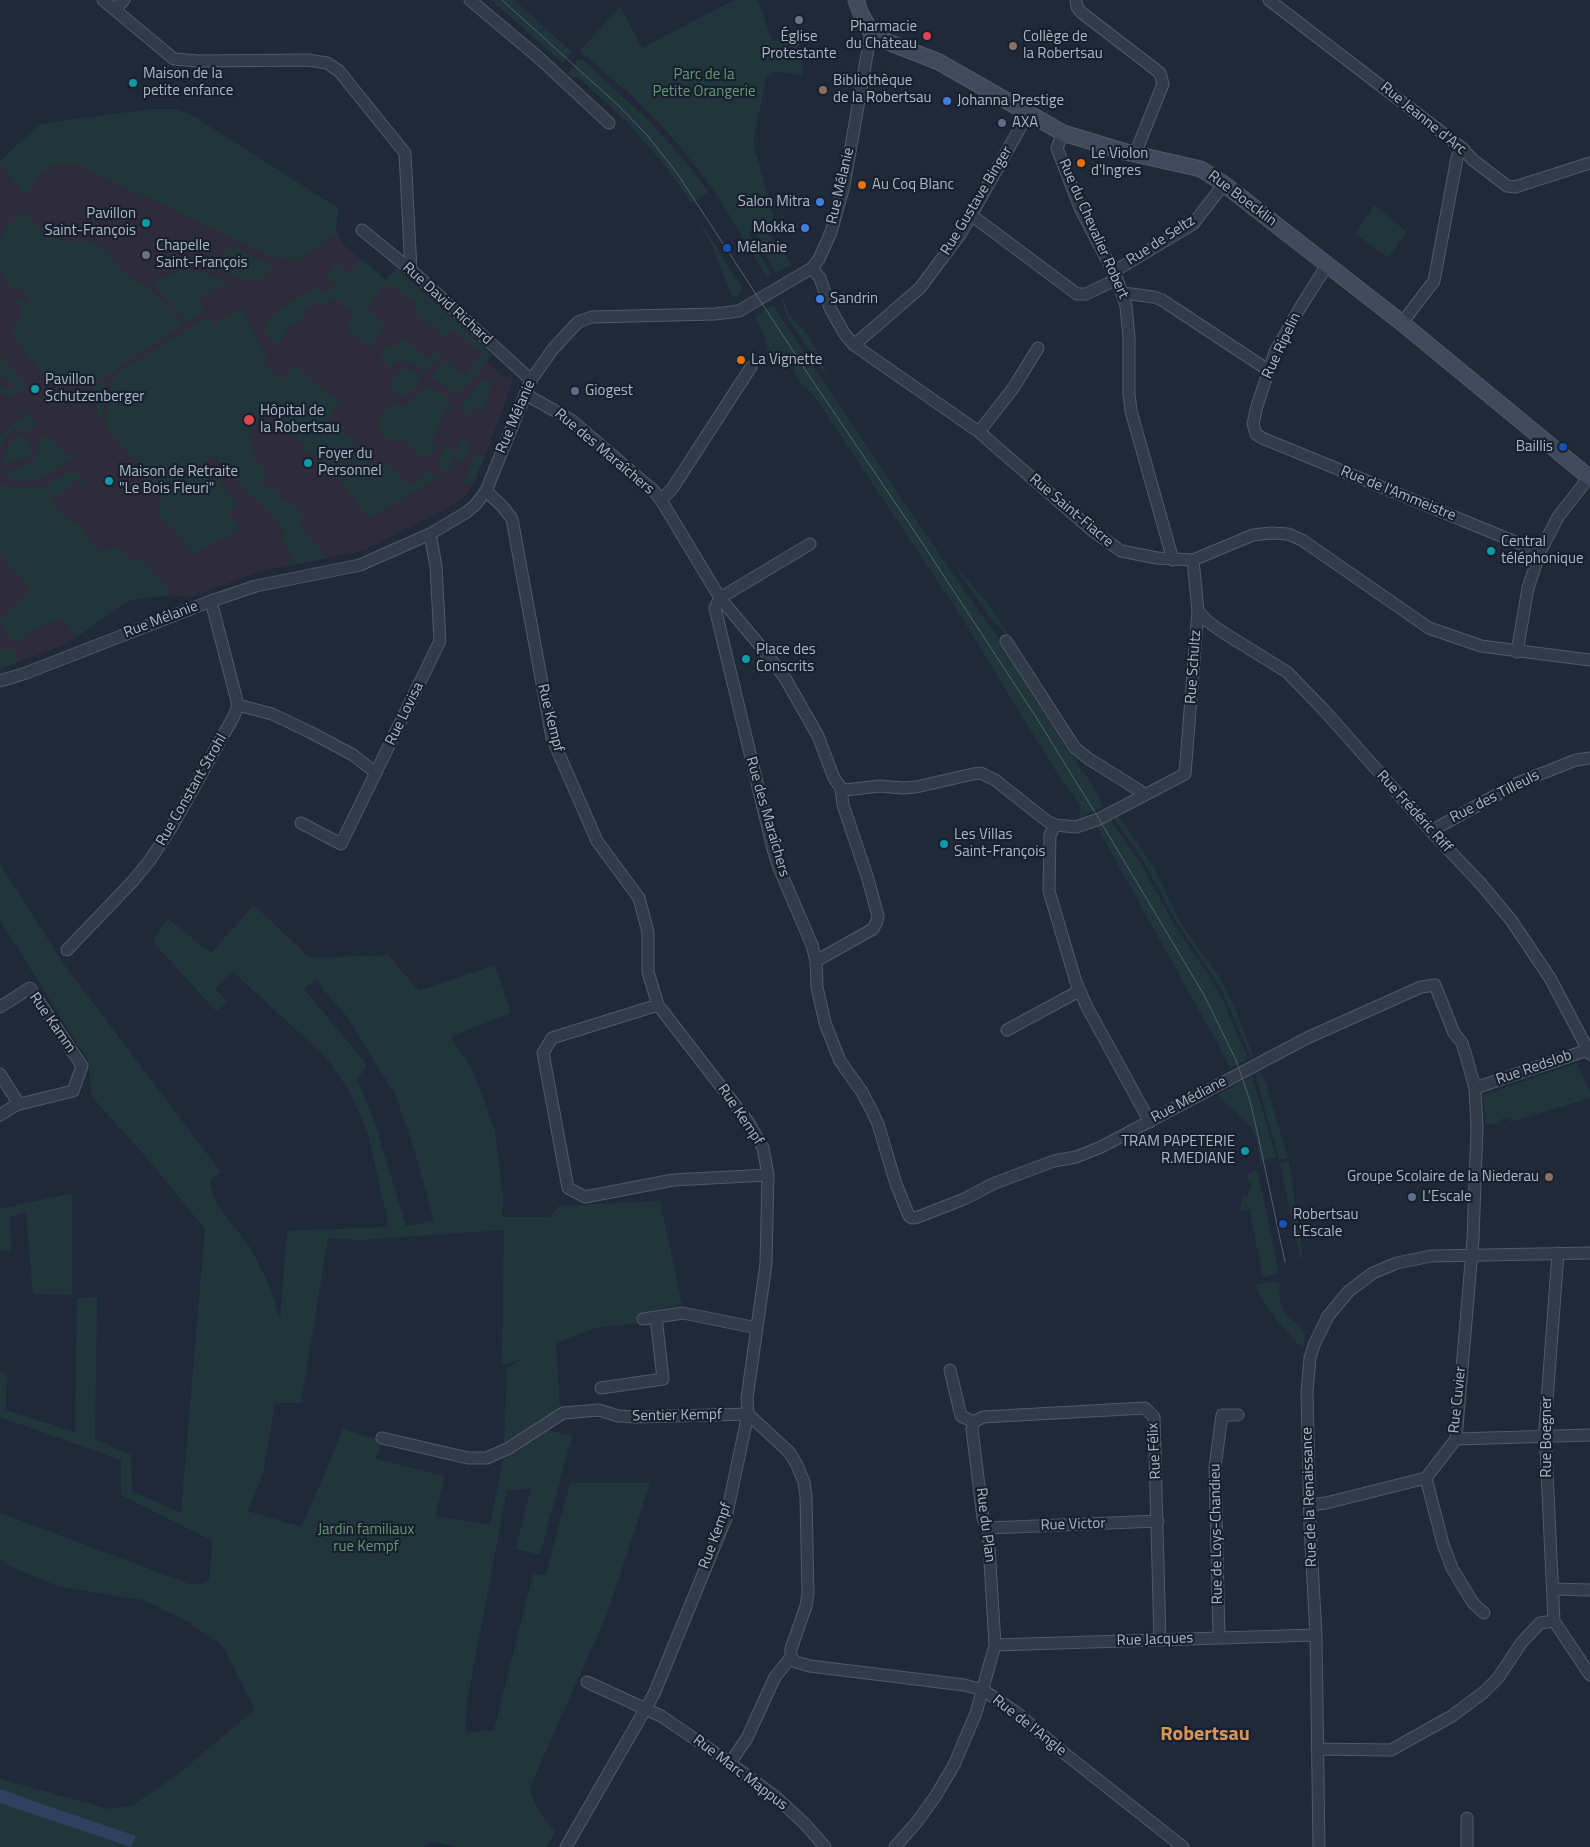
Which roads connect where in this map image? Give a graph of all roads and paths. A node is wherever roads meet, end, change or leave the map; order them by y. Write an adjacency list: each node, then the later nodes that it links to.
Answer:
1 (104, 0): 7 (street)
2 (124, 0): 7 (street)
3 (470, 0): 10 (street)
4 (856, 0): 8 (main road)
5 (1076, 0): 13 (street)
6 (1269, 0): 12 (street, Rue Jeanne d'Arc)
7 (115, 10): 20 (street)
8 (870, 32): 9 (main road, Rue Boecklin); 19 (street, Rue Mélanie)
9 (1030, 114): 11 (main road, Rue Boecklin); 16 (street, Rue Gustave Binger)
10 (609, 123)
11 (1063, 134): 13 (main road, Rue Boecklin); 21 (street, Rue du Chevalier Robert)
12 (1462, 148): 14 (street, Rue Jeanne d'Arc); 23 (street)
13 (1136, 154): 15 (main road, Rue Boecklin)
14 (1590, 163)
15 (1224, 184): 18 (main road, Rue Boecklin); 21 (street, Rue de Seltz)
16 (972, 215): 21 (street, Rue de Seltz); 24 (street, Rue Gustave Binger)
17 (362, 230): 20 (street, Rue David Richard)
18 (1327, 265): 23 (main road, Rue Boecklin); 27 (street, Rue Ripelin)
19 (812, 268): 24 (street, Rue Saint-Fiacre); 28 (street, Rue Mélanie)
20 (411, 270): 28 (street, Rue David Richard)
21 (1115, 275): 22 (street, Rue du Chevalier Robert)
22 (1123, 293): 27 (street); 38 (street, Rue du Chevalier Robert)
23 (1402, 323): 32 (main road, Rue Boecklin)
24 (854, 345): 30 (street, Rue Saint-Fiacre)
25 (1038, 348): 30 (street)
26 (751, 368): 34 (street)
27 (1268, 370): 31 (street, Rue Ripelin)
28 (531, 380): 29 (street, Rue Mélanie)
29 (524, 394): 33 (street, Rue Mélanie); 34 (street, Rue des Maraîchers)
30 (979, 432): 38 (street, Rue Saint-Fiacre)
31 (1256, 434): 37 (street, Rue de l'Ammeistre)
32 (1590, 477): 37 (street)
33 (486, 491): 35 (street, Rue Mélanie); 59 (street, Rue Kempf)
34 (662, 500): 40 (street, Rue des Maraîchers)
35 (430, 534): 41 (street, Rue Mélanie); 49 (street, Rue Lovisa)
36 (810, 544): 40 (street)
37 (1540, 552): 44 (street)
38 (1173, 560): 39 (street, Rue Saint-Fiacre)
39 (1193, 560): 42 (street, Rue Schultz); 44 (street, Rue Saint-Fiacre)
40 (720, 598): 50 (street); 56 (street, Rue des Maraîchers)
41 (210, 601): 46 (street, Rue Mélanie); 47 (street)
42 (1198, 611): 51 (street, Rue Schultz); 54 (street, Rue Frédéric Riff)
43 (1006, 641): 51 (street)
44 (1517, 652): 45 (street, Rue Saint-Fiacre)
45 (1590, 660)
46 (0, 681)
47 (238, 705): 49 (street); 55 (street, Rue Constant Strohl)
48 (1590, 758): 54 (street, Rue des Tilleuls)
49 (376, 773): 52 (street, Rue Lovisa)
50 (841, 788): 53 (street); 56 (street)
51 (1145, 794): 53 (street)
52 (301, 823)
53 (1055, 825): 58 (street)
54 (1430, 831): 62 (street, Rue Frédéric Riff)
55 (67, 950)
56 (816, 961): 69 (street, Rue des Maraîchers)
57 (1435, 985): 64 (street, Rue Cuvier); 67 (street, Rue Médiane)
58 (1079, 991): 61 (street); 67 (street)
59 (658, 1005): 68 (street, Rue Kempf); 68 (street)
60 (0, 1007): 65 (street, Rue Kamm)
61 (1007, 1030)
62 (1589, 1052): 64 (street, Rue Redslob)
63 (0, 1074): 65 (street)
64 (1475, 1088): 72 (street, Rue Cuvier)
65 (19, 1104): 66 (street, Rue Kamm)
66 (0, 1115)
67 (1150, 1122): 69 (street, Rue Médiane)
68 (768, 1175): 75 (street, Rue Kempf)
69 (912, 1218)
70 (1558, 1253): 71 (street, Rue de la Renaissance); 72 (street, Rue de la Renaissance); 82 (street, Rue Boegner)
71 (1590, 1253)
72 (1472, 1254): 84 (street, Rue Cuvier); 86 (street, Rue de la Renaissance)
73 (656, 1317): 74 (street); 75 (street); 77 (street)
74 (643, 1319)
75 (757, 1328): 78 (street, Rue Kempf)
76 (950, 1370): 80 (street)
77 (601, 1388)
78 (748, 1414): 83 (street, Sentier Kempf); 97 (street); 101 (street, Rue Kempf)
79 (1238, 1415): 94 (street, Rue de Loys-Chandieu)
80 (974, 1422): 87 (street, Rue Félix); 88 (street, Rue du Plan)
81 (1590, 1435): 82 (street)
82 (1545, 1437): 84 (street); 89 (street, Rue Boegner)
83 (382, 1438)
84 (1456, 1438): 85 (street, Rue Cuvier)
85 (1426, 1478): 86 (street); 91 (street)
86 (1310, 1504): 93 (street, Rue de la Renaissance)
87 (1158, 1521): 88 (street, Rue Victor); 95 (street, Rue Félix)
88 (988, 1528): 96 (street, Rue du Plan)
89 (1554, 1589): 90 (street); 92 (street, Rue Boegner)
90 (1590, 1590)
91 (1484, 1613)
92 (1554, 1621): 98 (street); 102 (street)
93 (1316, 1634): 94 (street, Rue Jacques); 102 (street, Rue de la Renaissance)
94 (1219, 1638): 95 (street, Rue Jacques)
95 (1160, 1640): 96 (street, Rue Jacques)
96 (995, 1645): 100 (street, Rue du Plan)
97 (791, 1657): 100 (street, Rue de l'Angle); 103 (street)
98 (1590, 1675)
99 (586, 1682): 101 (street, Rue Marc Mappus)
100 (984, 1690): 107 (street, Rue du Plan); 108 (street, Rue de l'Angle)
101 (647, 1708): 103 (street, Rue Marc Mappus); 105 (street, Rue Kempf)
102 (1317, 1749): 109 (street, Rue de la Renaissance)
103 (730, 1763): 106 (street, Rue Marc Mappus)
104 (1467, 1818): 110 (street)
105 (566, 1847)
106 (825, 1847)
107 (895, 1847)
108 (1183, 1847)
109 (1319, 1847)
110 (1467, 1847)

